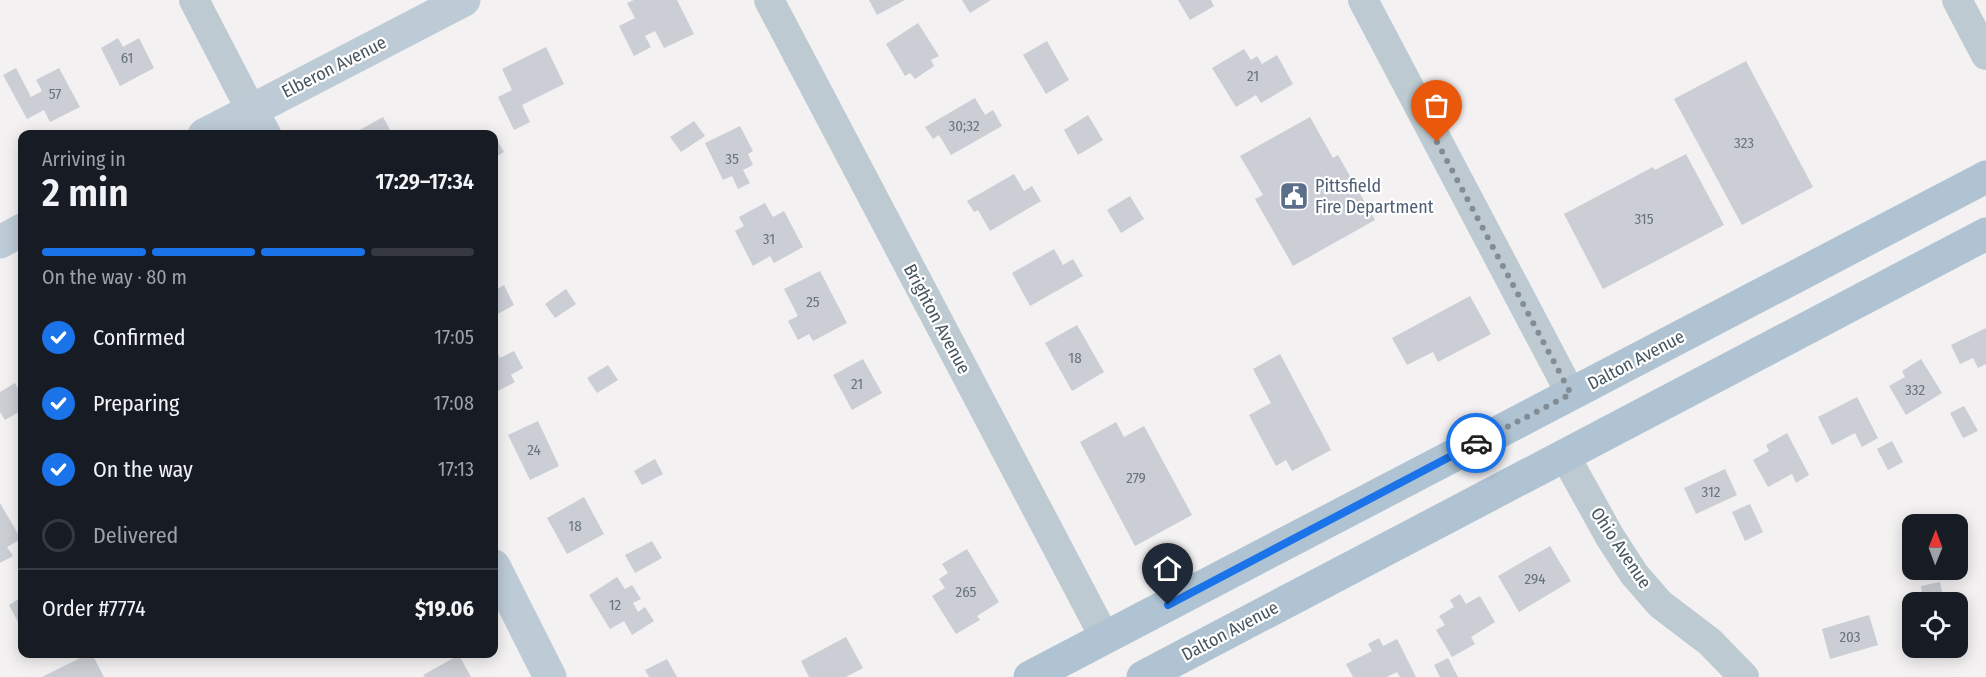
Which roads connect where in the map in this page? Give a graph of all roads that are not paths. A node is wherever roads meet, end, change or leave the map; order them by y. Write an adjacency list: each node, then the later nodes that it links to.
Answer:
1 (194, 0): 7 (street)
2 (464, 0): 7 (street, Elberon Avenue)
3 (769, 0): 16 (street, Brighton Avenue)
4 (1363, 0): 13 (street)
5 (1958, 0): 6 (street)
6 (1986, 55)
7 (258, 123): 8 (street, Elberon Avenue)
8 (226, 130)
9 (1986, 177): 13 (main road, Dalton Avenue)
10 (18, 232): 12 (street)
11 (1986, 234): 14 (main road, Dalton Avenue)
12 (0, 242)
13 (1571, 394): 16 (main road, Dalton Avenue)
14 (1565, 456): 19 (main road, Dalton Avenue); 20 (street, Ohio Avenue)
15 (498, 574): 17 (street)
16 (1105, 638): 18 (main road, Dalton Avenue)
17 (550, 677)
18 (1030, 677)
19 (1143, 677)
20 (1744, 677)

